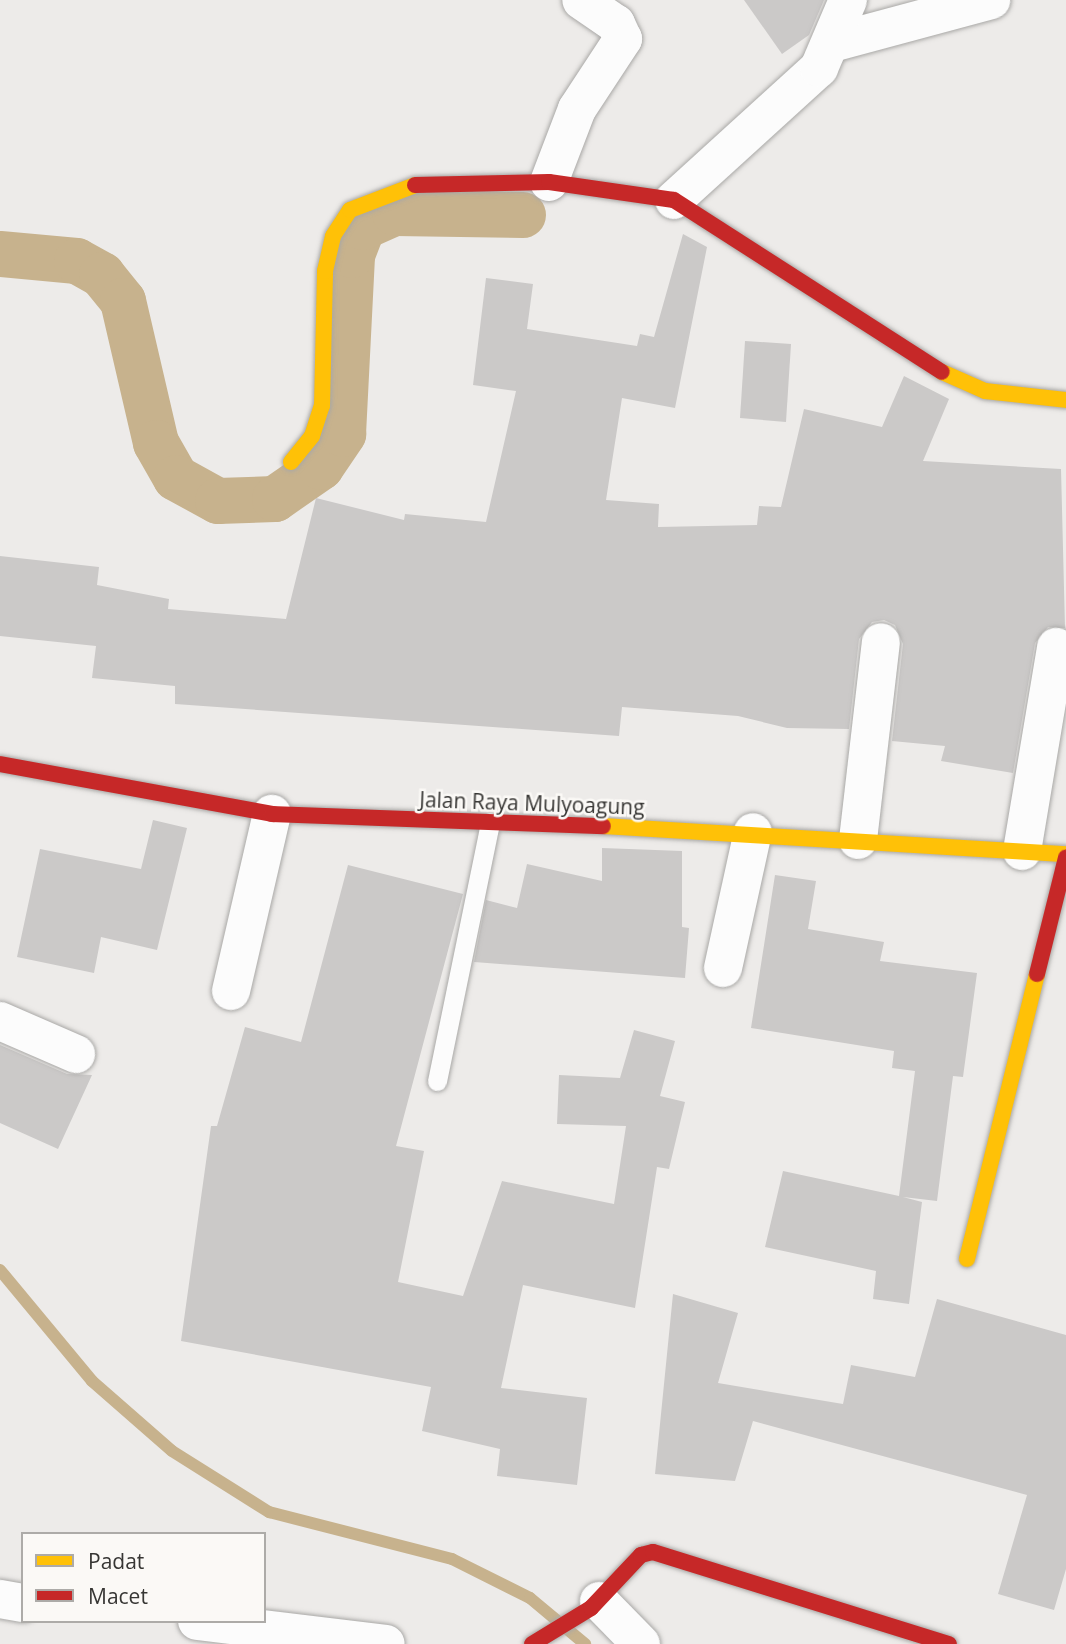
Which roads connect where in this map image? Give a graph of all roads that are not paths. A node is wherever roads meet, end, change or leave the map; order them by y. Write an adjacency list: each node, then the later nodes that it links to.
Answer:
1 (581, 0): 5 (street)
2 (848, 0): 4 (street)
3 (991, 0): 4 (street)
4 (832, 43): 6 (street)
5 (549, 182): 6 (street); 8 (street)
6 (674, 200): 7 (street)
7 (1066, 400)
8 (291, 462)
9 (881, 642): 15 (street)
10 (1056, 647): 16 (street)
11 (0, 764): 12 (street, Jalan Raya Mulyoagung)
12 (272, 814): 13 (street, Jalan Raya Mulyoagung); 19 (street)
13 (490, 822): 14 (street, Jalan Raya Mulyoagung); 22 (lane)
14 (752, 832): 15 (street, Jalan Raya Mulyoagung); 18 (street)
15 (858, 840): 16 (street, Jalan Raya Mulyoagung)
16 (1022, 851): 17 (street, Jalan Raya Mulyoagung)
17 (1066, 856): 23 (street)
18 (723, 968)
19 (231, 992)
20 (0, 1021): 21 (street)
21 (76, 1054)
22 (437, 1081)
23 (967, 1259)
24 (0, 1599): 25 (street)
25 (21, 1602)
26 (595, 1604): 28 (street); 30 (street); 31 (street)
27 (213, 1623): 29 (street)
28 (539, 1642)
29 (386, 1644)
30 (641, 1644)
31 (949, 1644)

